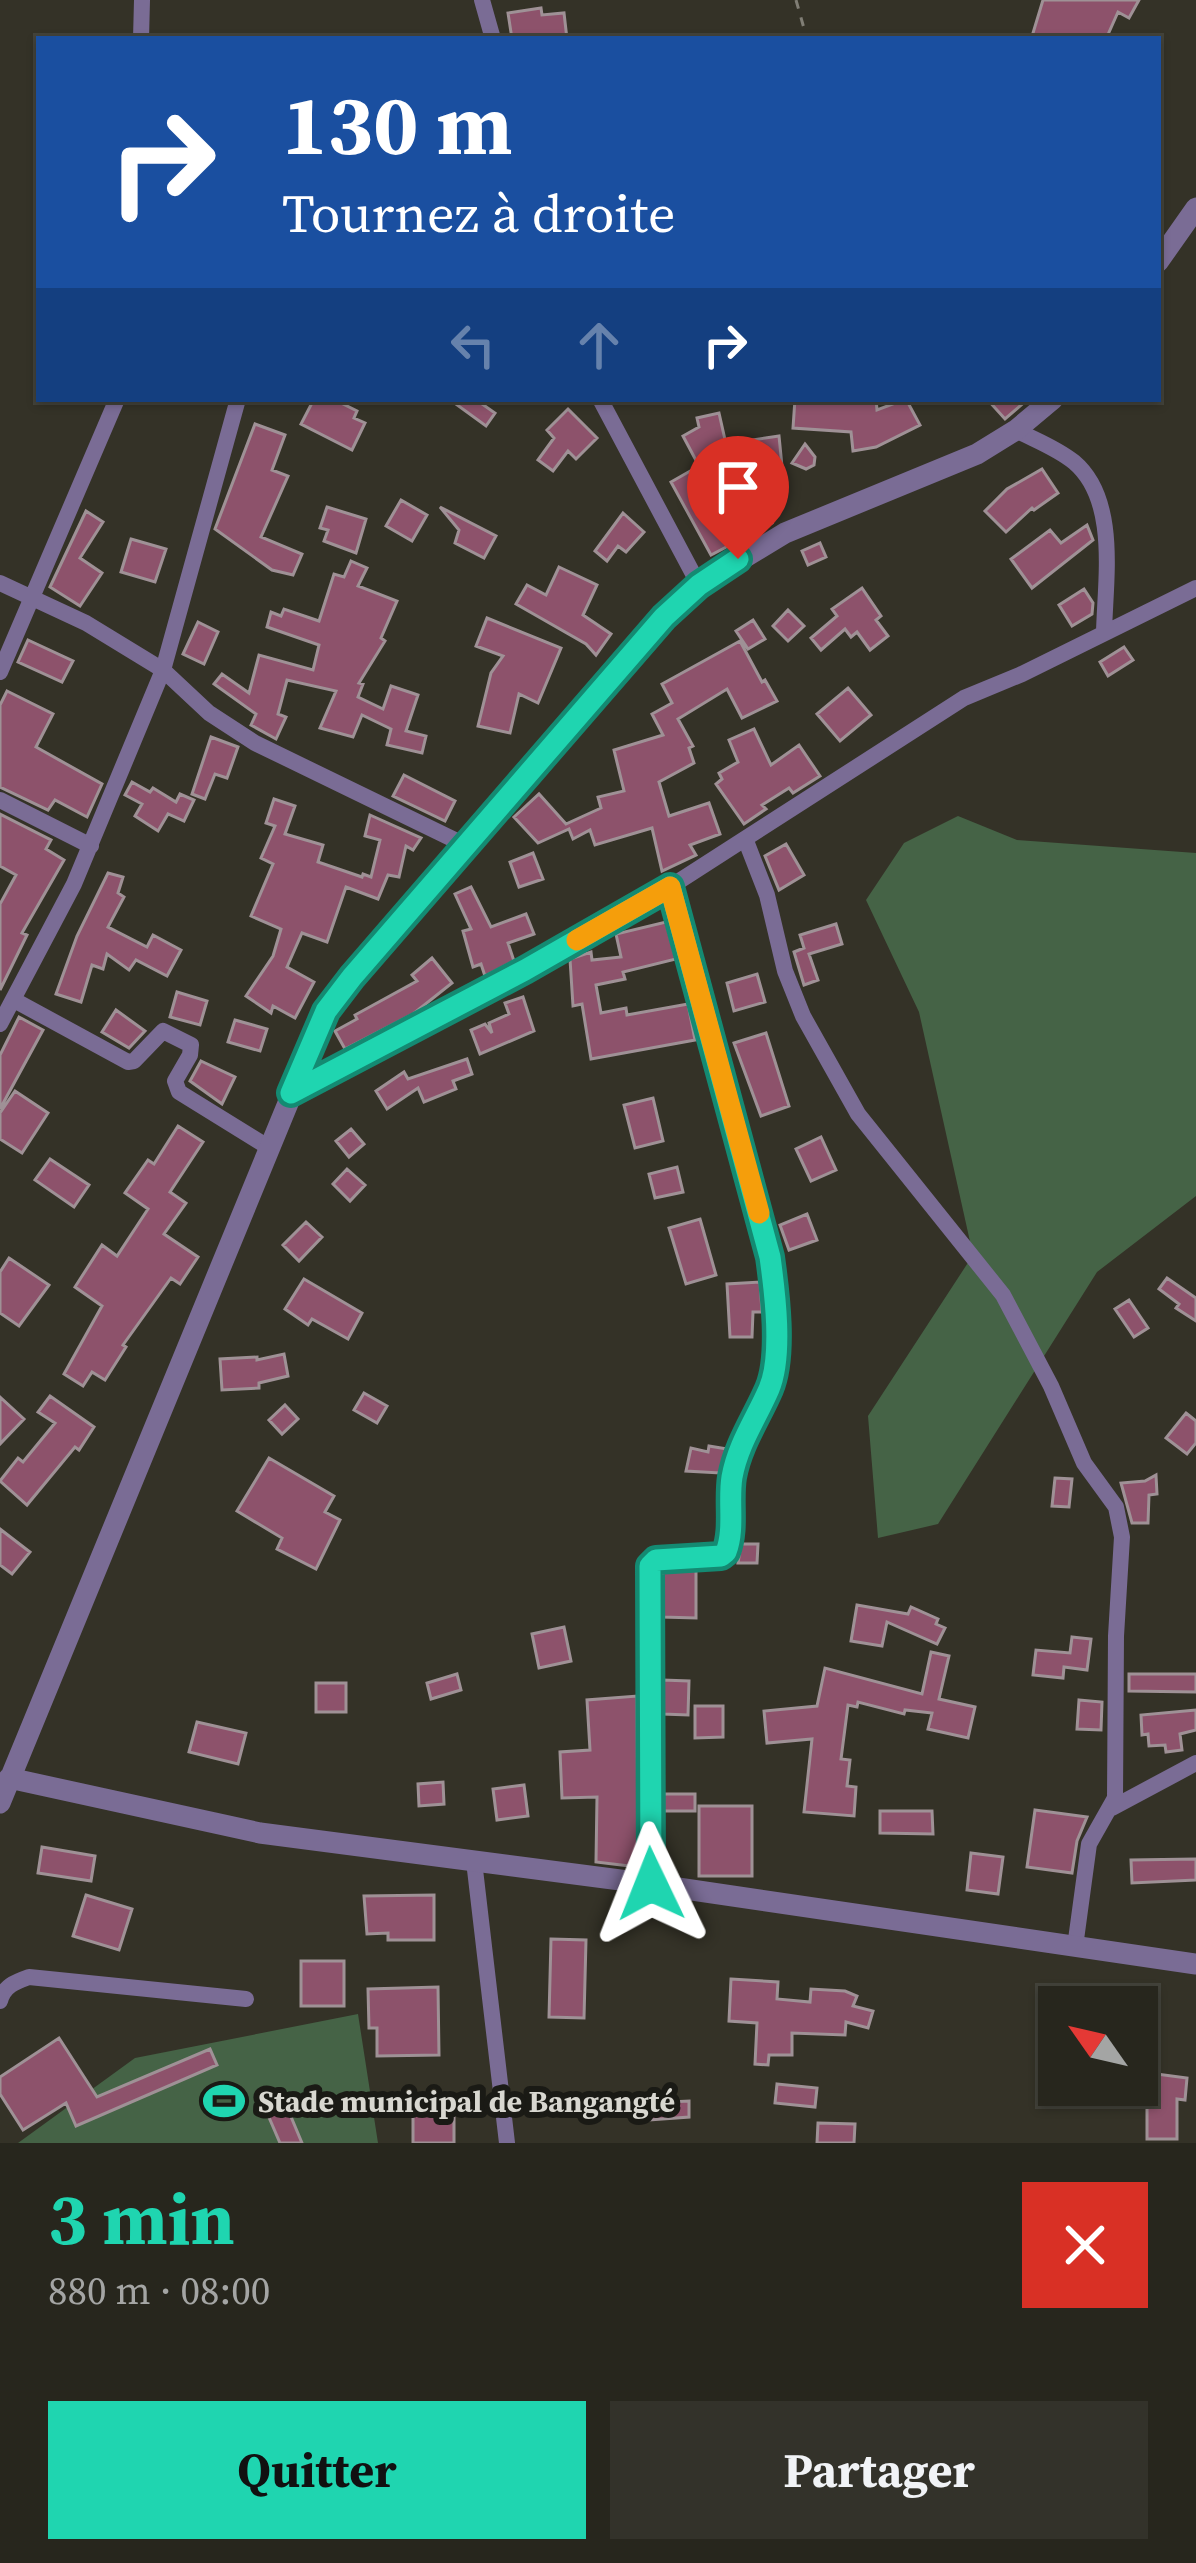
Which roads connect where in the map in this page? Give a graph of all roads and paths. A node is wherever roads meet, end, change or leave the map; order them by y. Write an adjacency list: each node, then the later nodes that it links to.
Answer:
1 (142, 0): 4 (street)
2 (482, 0): 5 (street)
3 (796, 0): 6 (path)
4 (142, 36)
5 (493, 36)
6 (805, 36)
7 (1196, 208): 8 (street)
8 (1161, 257)
9 (116, 402): 17 (street)
10 (235, 402): 19 (street)
11 (602, 402): 15 (street)
12 (1049, 402): 13 (street)
13 (1016, 430): 15 (street); 18 (street)
14 (0, 583): 17 (street)
15 (699, 585): 23 (street)
16 (1196, 588): 18 (street)
17 (31, 596): 19 (street); 20 (street)
18 (1104, 633): 22 (street)
19 (163, 670): 23 (street); 24 (street)
20 (0, 672)
21 (0, 800): 24 (street)
22 (746, 841): 25 (street); 33 (street)
23 (465, 845): 28 (street)
24 (92, 846): 26 (street)
25 (670, 887): 28 (street); 35 (street)
26 (14, 1000): 27 (street); 29 (street)
27 (0, 1024)
28 (291, 1093): 29 (street)
29 (268, 1147): 31 (street)
30 (1196, 1763): 33 (street)
31 (4, 1773): 32 (street); 34 (street)
32 (0, 1803)
33 (1112, 1808): 36 (street)
34 (475, 1861): 35 (street); 40 (street)
35 (651, 1884): 36 (street)
36 (1075, 1946): 37 (street)
37 (1196, 1964)
38 (246, 1999): 39 (street)
39 (0, 2001)
40 (507, 2143)

